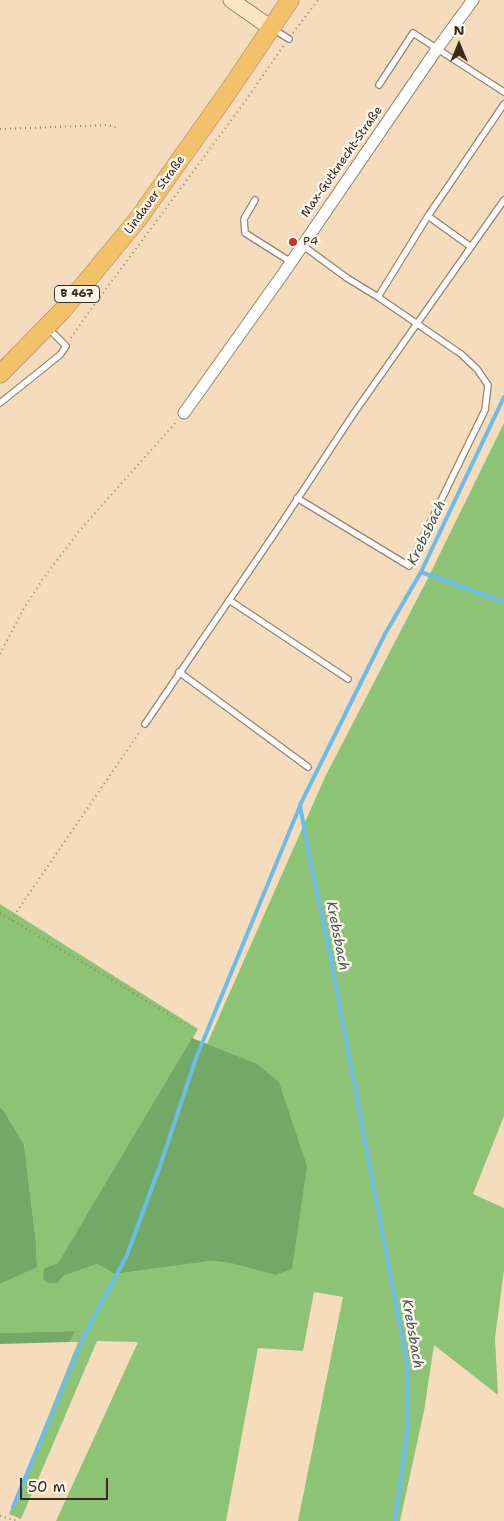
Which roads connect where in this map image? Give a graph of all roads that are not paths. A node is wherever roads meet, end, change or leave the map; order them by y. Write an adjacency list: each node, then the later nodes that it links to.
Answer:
1 (231, 0): 4 (street)
2 (290, 0): 4 (main road, Lindauer Straße / B 467)
3 (473, 0): 6 (street, Max-Gutknecht-Straße)
4 (271, 28): 5 (lane); 18 (main road, Lindauer Straße / B 467)
5 (289, 39)
6 (437, 49): 7 (lane); 8 (lane); 13 (street, Max-Gutknecht-Straße)
7 (379, 85)
8 (504, 92)
9 (504, 104): 12 (lane)
10 (255, 200): 15 (lane)
11 (504, 200): 14 (lane)
12 (428, 216): 14 (lane); 16 (lane)
13 (302, 245): 15 (street, Max-Gutknecht-Straße); 16 (lane)
14 (472, 247): 17 (lane)
15 (291, 262): 21 (street, Max-Gutknecht-Straße)
16 (378, 297): 17 (lane)
17 (418, 324): 22 (lane); 22 (lane)
18 (47, 327): 19 (main road, Lindauer Straße / B 467); 20 (lane)
19 (0, 374)
20 (0, 403)
21 (184, 413)
22 (297, 498): 23 (lane)
23 (230, 600): 24 (lane); 25 (lane)
24 (179, 672): 26 (lane); 27 (lane)
25 (348, 680)
26 (145, 724)
27 (308, 768)

